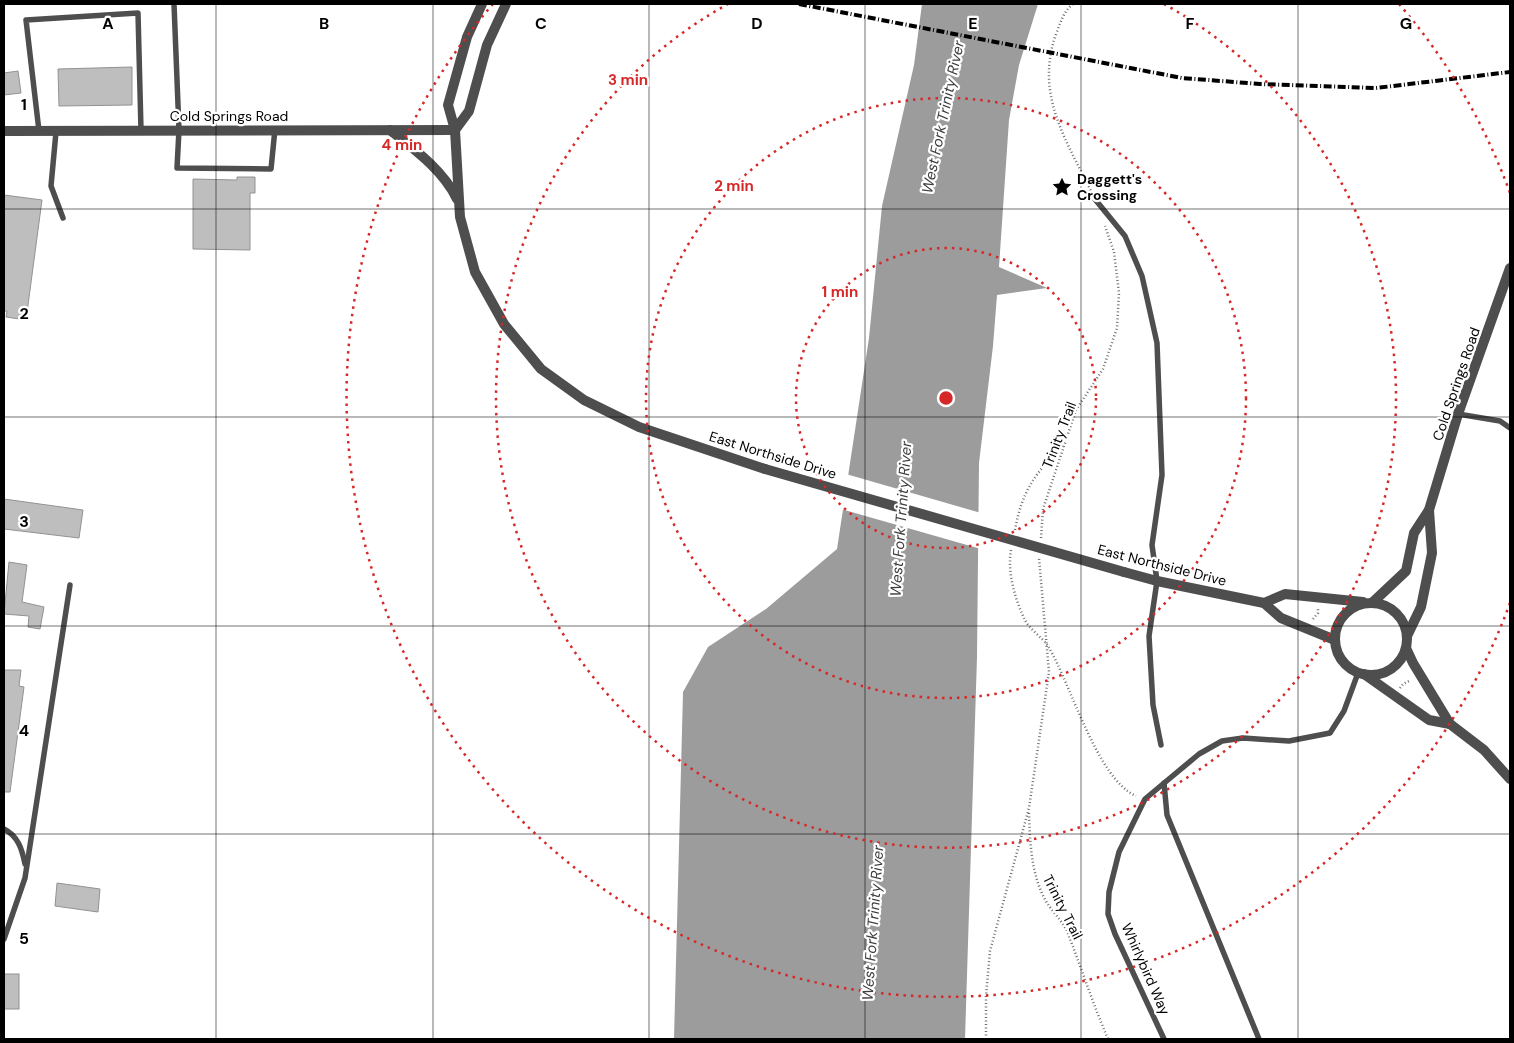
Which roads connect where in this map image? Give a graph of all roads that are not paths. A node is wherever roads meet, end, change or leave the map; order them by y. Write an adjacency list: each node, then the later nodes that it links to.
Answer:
1 (174, 4): 6 (lane)
2 (482, 4): 8 (street, East Northside Drive)
3 (506, 4): 8 (street)
4 (275, 129): 6 (street, Cold Springs Road); 6 (lane); 7 (street, Cold Springs Road)
5 (141, 130): 6 (street, Cold Springs Road); 10 (lane); 11 (street, Cold Springs Road)
6 (179, 130)
7 (390, 130): 8 (street, Cold Springs Road); 13 (street)
8 (455, 130): 13 (street, East Northside Drive)
9 (4, 131): 10 (street, Cold Springs Road)
10 (39, 131): 11 (street, Cold Springs Road)
11 (56, 132): 14 (lane)
12 (1094, 198): 19 (lane)
13 (458, 202): 19 (street, East Northside Drive, bridge)
14 (64, 218)
15 (1510, 268): 16 (street, Cold Springs Road)
16 (1458, 414): 17 (lane); 18 (street, Cold Springs Road)
17 (1510, 428)
18 (1430, 510): 21 (street, Cold Springs Road); 23 (street, Cold Springs Road)
19 (1157, 581): 22 (street, East Northside Drive); 28 (lane)
20 (70, 585): 32 (lane)
21 (1369, 602): 22 (street); 23 (street); 24 (street)
22 (1264, 603): 24 (street, East Northside Drive)
23 (1407, 636): 25 (street)
24 (1335, 640): 26 (street)
25 (1406, 648): 26 (street); 27 (street)
26 (1361, 673): 27 (street); 30 (lane, Whirlybird Way)
27 (1450, 724): 29 (street)
28 (1161, 745)
29 (1510, 779)
30 (1164, 783): 34 (lane, Whirlybird Way); 35 (lane)
31 (4, 829): 32 (lane)
32 (26, 868): 33 (lane)
33 (4, 939)
34 (1164, 1039)
35 (1259, 1039)

